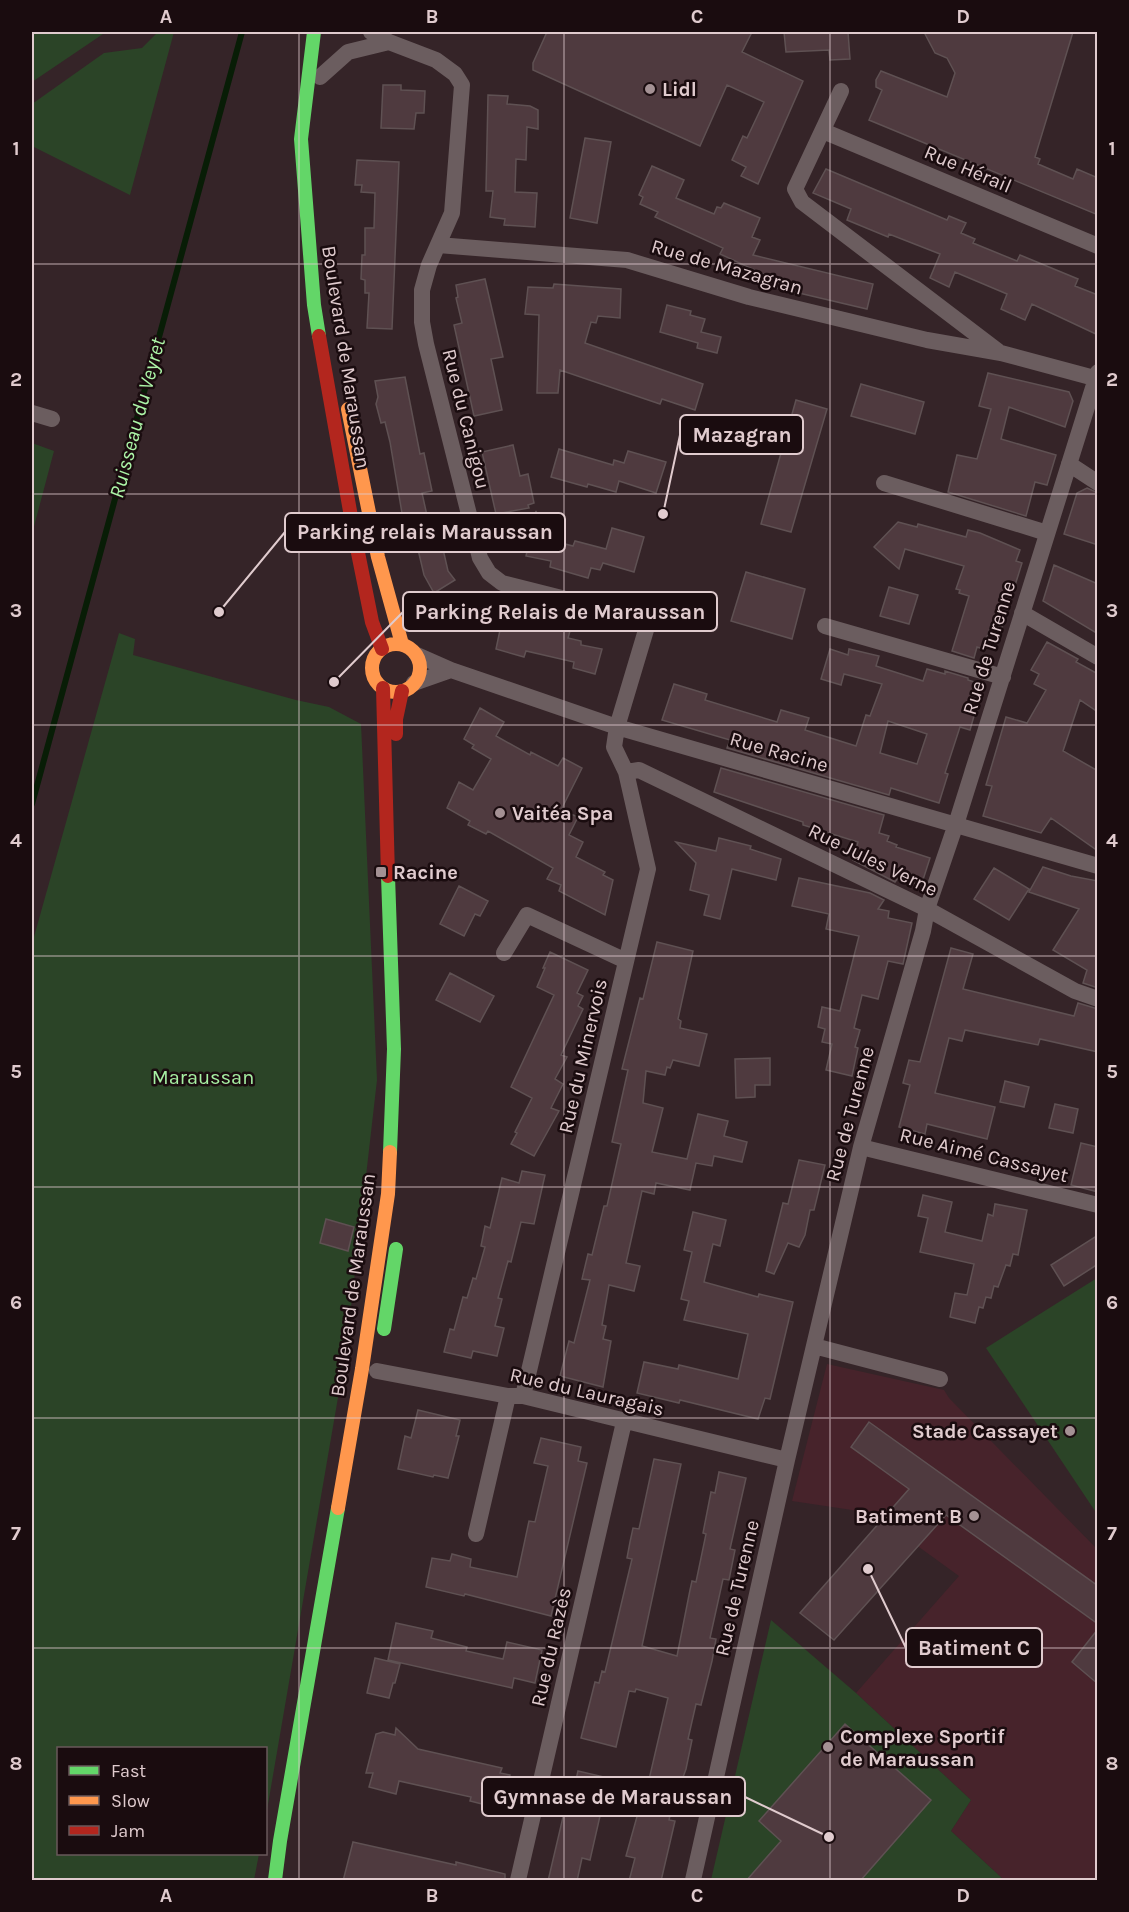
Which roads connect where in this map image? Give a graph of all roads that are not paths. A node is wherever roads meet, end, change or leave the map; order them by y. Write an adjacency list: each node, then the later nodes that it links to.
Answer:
1 (314, 32): 23 (main road, Boulevard de Maraussan)
2 (326, 32): 5 (main road, Boulevard de Maraussan)
3 (371, 32): 4 (street, Rue du Canigou)
4 (389, 42): 5 (street); 8 (street, Rue du Canigou)
5 (320, 77): 10 (main road, Boulevard de Maraussan)
6 (841, 91): 7 (street)
7 (823, 131): 9 (street, Rue Hérail); 11 (street, Rue de Mazagran)
8 (438, 245): 11 (street, Rue de Mazagran); 30 (street, Rue du Canigou)
9 (1098, 246)
10 (332, 326)
11 (1001, 353): 12 (street, Rue de Mazagran)
12 (1097, 377): 16 (street, Rue de Turenne)
13 (345, 396): 22 (main road, Boulevard de Maraussan)
14 (32, 413): 15 (street)
15 (52, 419)
16 (1069, 464): 18 (street); 19 (street, Rue de Turenne)
17 (884, 483): 19 (street)
18 (1098, 483)
19 (1047, 533): 20 (street, Rue de Turenne)
20 (1022, 613): 25 (street); 27 (street, Rue de Turenne)
21 (825, 626): 27 (street)
22 (402, 644): 23 (main road); 24 (main road)
23 (382, 649): 29 (main road)
24 (417, 655): 26 (street, Rue Racine); 28 (main road)
25 (1098, 657)
26 (451, 670): 28 (street); 30 (street, Rue Racine)
27 (1003, 677): 32 (street, Rue de Turenne)
28 (408, 687): 29 (main road); 33 (main road)
29 (383, 688): 49 (main road, Boulevard de Maraussan)
30 (617, 727): 31 (street, Rue du Minervois); 32 (street, Rue Racine)
31 (626, 772): 35 (street, Rue Jules Verne); 37 (street, Rue du Minervois)
32 (956, 825): 34 (street, Rue Racine); 35 (street, Rue de Turenne)
33 (401, 857)
34 (1098, 866)
35 (927, 909): 38 (street, Rue Jules Verne); 39 (street, Rue de Turenne)
36 (504, 953): 37 (street)
37 (626, 961): 45 (street, Rue du Minervois)
38 (1098, 999)
39 (861, 1147): 40 (street, Rue Aimé Cassayet); 42 (street, Rue de Turenne)
40 (1098, 1204)
41 (398, 1231): 43 (main road, Boulevard de Maraussan)
42 (814, 1346): 44 (street); 47 (street, Rue de Turenne)
43 (378, 1365): 45 (street, Rue du Lauragais)
44 (940, 1379)
45 (515, 1396): 46 (street, Rue du Lauragais); 48 (street, Rue du Minervois)
46 (624, 1422): 47 (street, Rue du Lauragais); 50 (street, Rue du Razès)
47 (787, 1460): 51 (street, Rue de Turenne)
48 (476, 1534)
49 (275, 1881)
50 (518, 1881)
51 (693, 1881)

